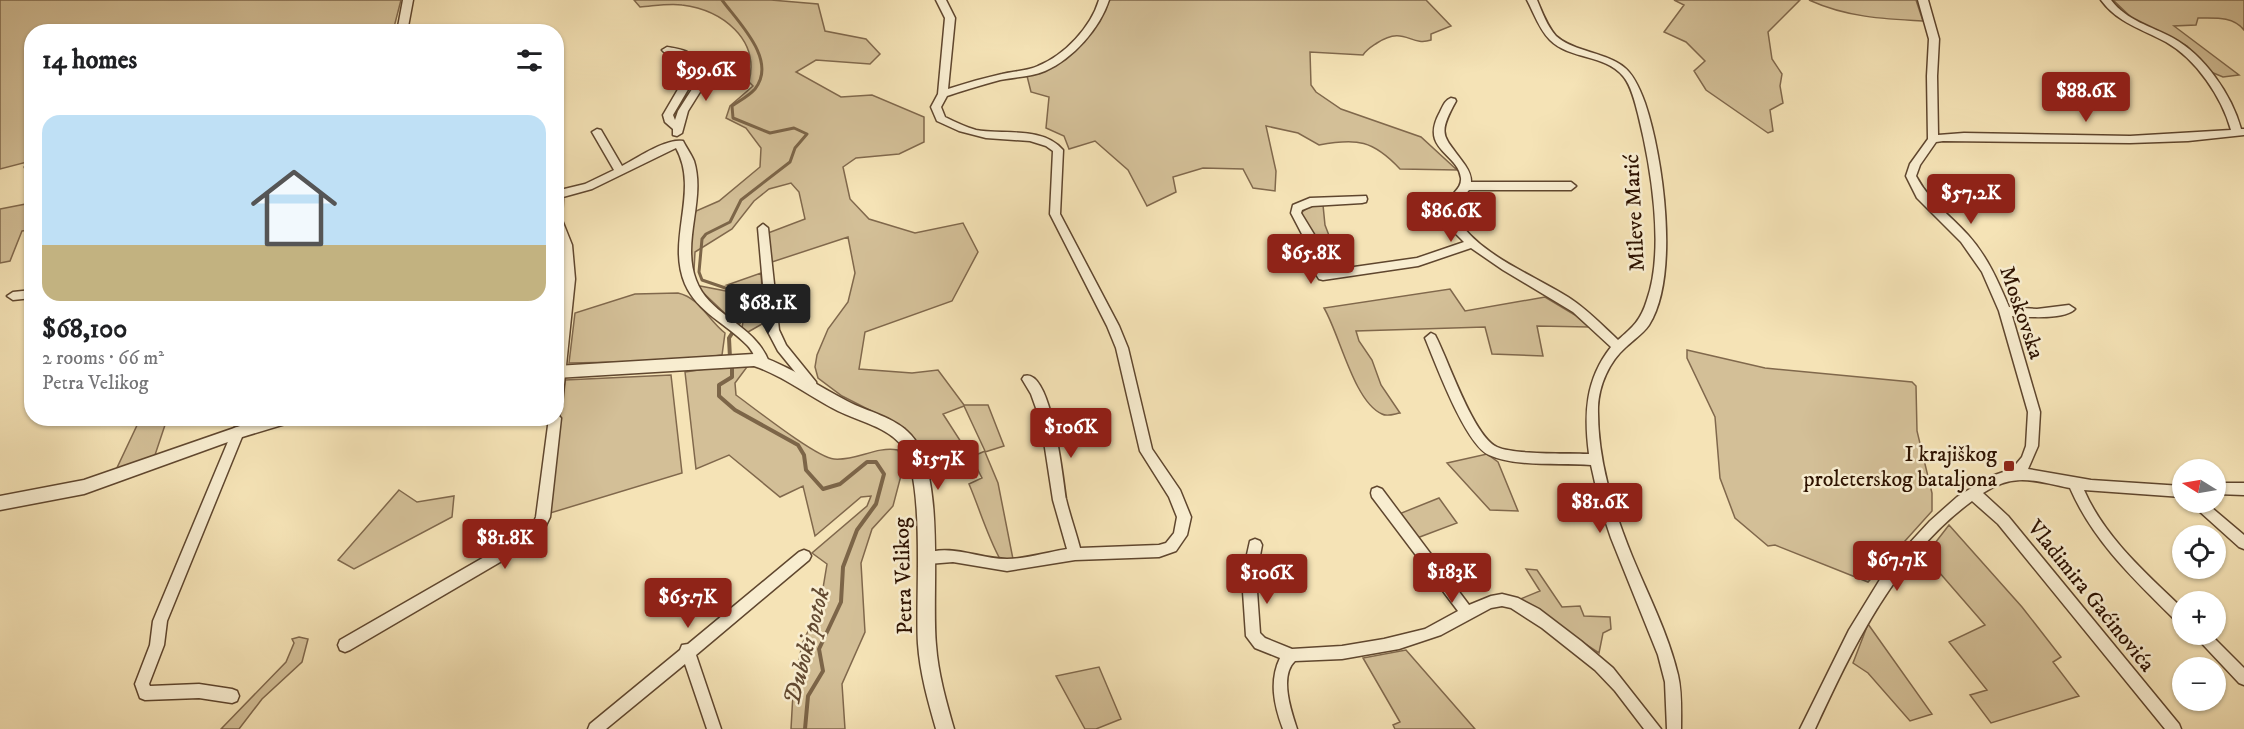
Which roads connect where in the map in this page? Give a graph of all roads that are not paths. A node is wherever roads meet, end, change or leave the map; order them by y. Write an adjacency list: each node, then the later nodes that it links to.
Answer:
1 (408, 0): 7 (street)
2 (940, 0): 10 (street)
3 (1104, 0): 10 (street)
4 (1532, 0): 31 (street, Mileve Marić)
5 (1923, 0): 15 (street)
6 (2106, 0): 14 (street)
7 (404, 24)
8 (667, 50): 12 (street, Petra Velikog)
9 (715, 60): 12 (street)
10 (943, 94): 53 (street)
11 (1451, 101): 18 (street)
12 (677, 127): 16 (street, Petra Velikog)
13 (597, 132): 17 (street)
14 (2240, 132): 15 (street)
15 (1933, 139): 28 (street, Moskovska)
16 (679, 143): 17 (street); 32 (street, Petra Velikog)
17 (620, 171): 20 (street)
18 (1466, 186): 19 (street); 24 (street)
19 (1571, 186)
20 (564, 193)
21 (1362, 200): 24 (street)
22 (763, 228): 35 (street)
23 (564, 239): 29 (street)
24 (1473, 243): 31 (street)
25 (24, 295): 26 (street)
26 (13, 296)
27 (2068, 309): 28 (street)
28 (2005, 311): 39 (street, Moskovska)
29 (564, 326)
30 (1431, 338): 40 (street)
31 (1618, 347): 40 (street, Mileve Marić)
32 (764, 362): 33 (street, Petra Velikog); 35 (street, Petra Velikog)
33 (564, 372)
34 (1028, 380): 53 (street)
35 (811, 389): 55 (street, Petra Velikog)
36 (259, 426): 38 (street)
37 (554, 426): 58 (street)
38 (238, 432): 49 (street); 63 (street)
39 (2029, 459): 41 (street); 42 (street)
40 (1597, 460): 69 (street, Mileve Marić)
41 (2015, 474): 42 (street); 48 (street)
42 (2050, 479): 43 (street)
43 (2075, 484): 46 (street); 56 (street)
44 (2226, 489): 45 (street)
45 (2244, 489)
46 (2172, 490)
47 (1377, 493): 57 (street)
48 (1973, 493): 70 (street); 71 (street, Vladimira Gaćinovića)
49 (0, 503)
50 (2208, 513): 51 (street)
51 (2244, 543)
52 (1256, 545): 61 (street)
53 (1075, 554): 55 (street)
54 (804, 556): 60 (street)
55 (928, 558): 66 (street, Petra Velikog)
56 (2172, 607)
57 (1468, 614): 61 (street); 68 (street)
58 (345, 645)
59 (2211, 645): 62 (street)
60 (687, 651): 64 (street); 65 (street)
61 (1292, 656): 67 (street)
62 (2244, 678)
63 (232, 696)
64 (595, 729)
65 (714, 729)
66 (945, 729)
67 (1290, 729)
68 (1654, 729)
69 (1674, 729)
70 (1807, 729)
71 (2174, 729)

